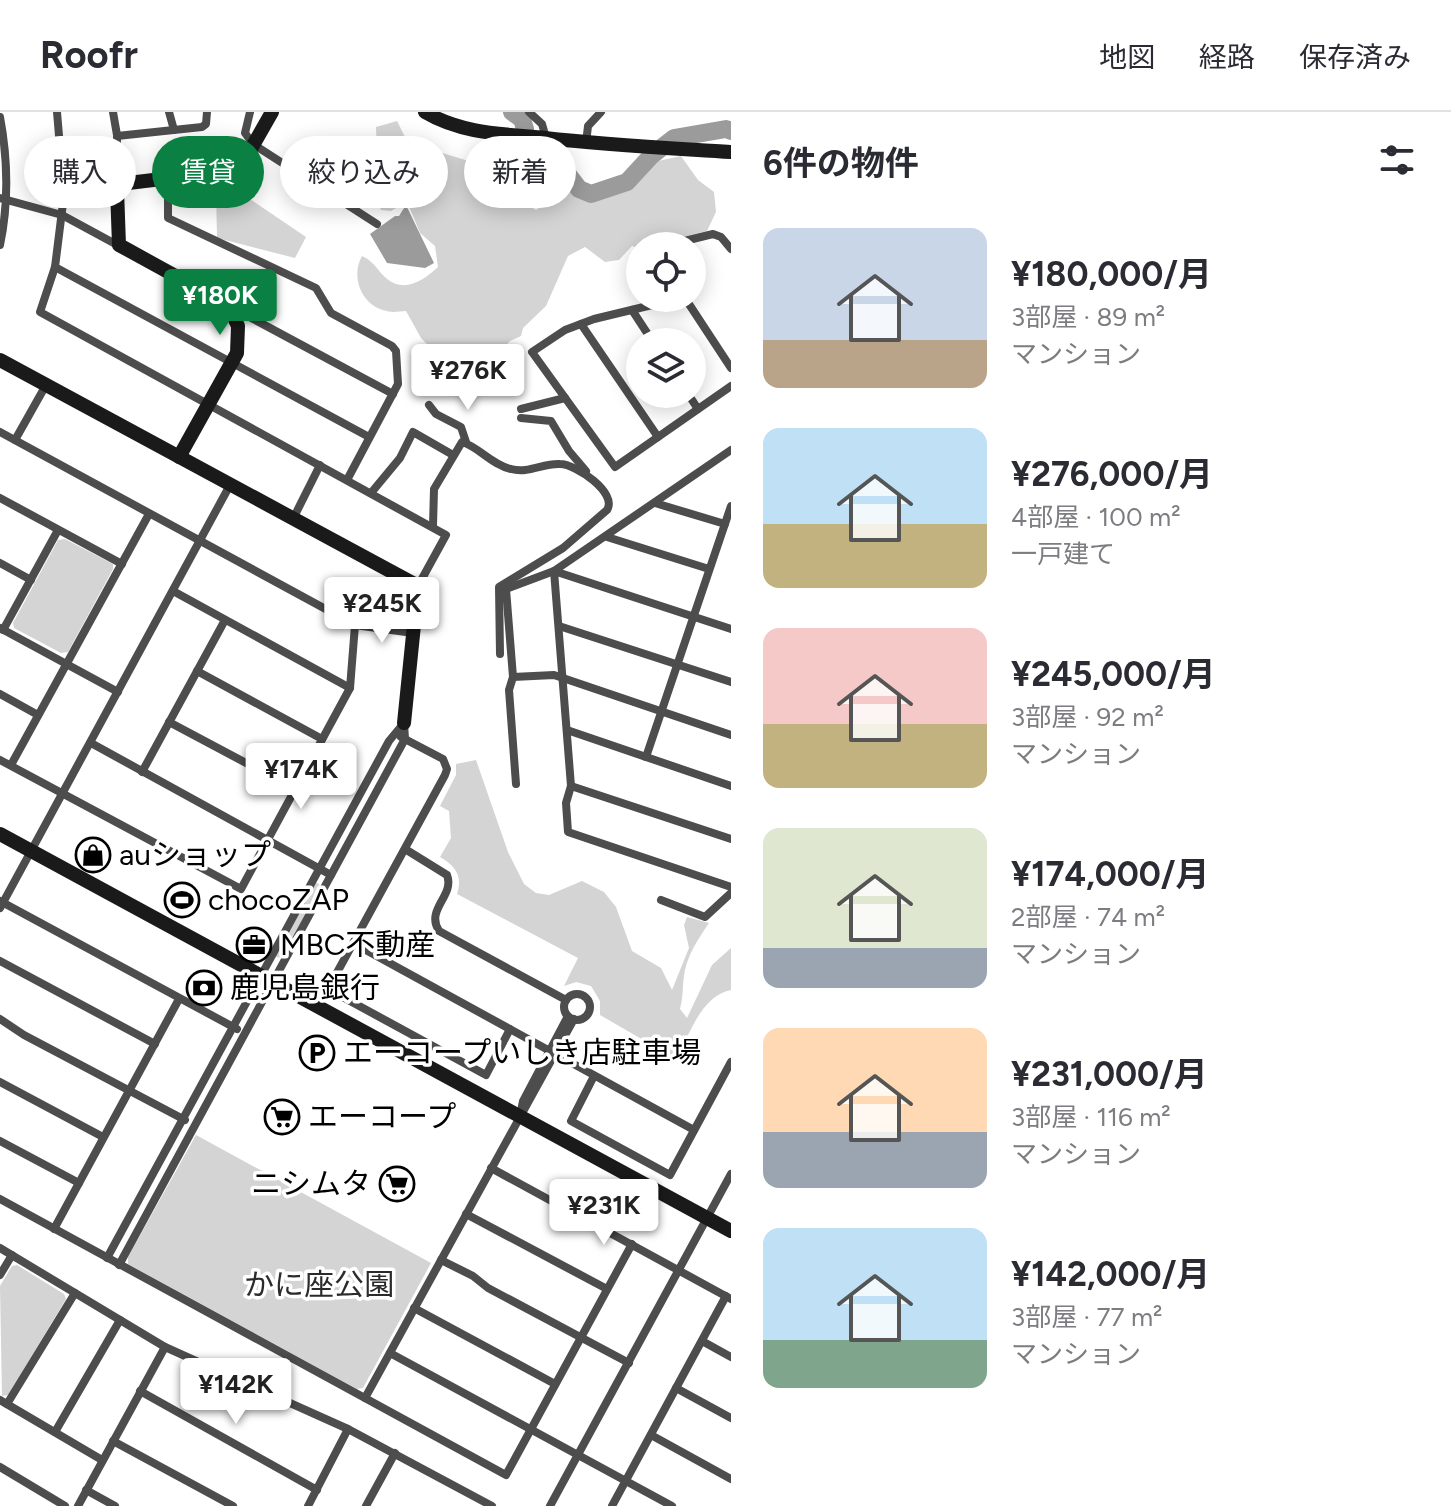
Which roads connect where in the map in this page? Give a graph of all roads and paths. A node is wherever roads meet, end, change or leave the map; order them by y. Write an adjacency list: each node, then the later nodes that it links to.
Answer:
1 (57, 112): 24 (street)
2 (113, 112): 12 (street)
3 (169, 112): 11 (street)
4 (207, 112): 11 (street)
5 (250, 112): 13 (street)
6 (272, 112): 14 (street)
7 (425, 112): 15 (street)
8 (529, 112): 16 (street)
9 (601, 112): 18 (street)
10 (0, 117): 21 (street)
11 (174, 130): 12 (street)
12 (117, 136)
13 (247, 136)
14 (258, 136)
15 (529, 136)
16 (545, 136)
17 (576, 142): 18 (street)
18 (586, 143): 20 (street)
19 (264, 151): 25 (street)
20 (731, 152)
21 (4, 199): 24 (street); 27 (street)
22 (117, 208): 28 (street)
23 (168, 208): 40 (street)
24 (62, 215): 28 (street); 30 (street)
25 (377, 224)
26 (706, 236): 29 (street)
27 (0, 245)
28 (121, 247): 31 (street)
29 (731, 249)
30 (55, 267): 36 (street); 42 (street)
31 (228, 305): 36 (street); 40 (street)
32 (626, 312): 34 (street)
33 (693, 312): 37 (street)
34 (581, 324): 41 (street); 47 (street)
35 (0, 360): 38 (street)
36 (232, 362): 42 (street); 46 (street)
37 (731, 368)
38 (46, 385): 48 (street); 52 (street)
39 (731, 386): 44 (street)
40 (393, 394): 46 (street)
41 (565, 398): 47 (street); 54 (street)
42 (208, 404): 52 (street); 53 (street)
43 (429, 405): 49 (street)
44 (698, 409): 47 (street)
45 (0, 432): 48 (street)
46 (369, 437): 55 (street)
47 (658, 437)
48 (15, 440): 62 (street)
49 (466, 442): 51 (street); 54 (street)
50 (731, 450): 59 (street)
51 (453, 455): 57 (street); 64 (street)
52 (179, 457): 56 (street)
53 (320, 465): 55 (street); 61 (street)
54 (591, 478): 74 (street)
55 (347, 480): 57 (street)
56 (230, 485): 67 (street); 73 (street)
57 (371, 493): 64 (street)
58 (0, 498): 65 (street)
59 (655, 503): 63 (street); 66 (street)
60 (731, 506): 63 (street)
61 (296, 513)
62 (149, 514): 67 (street); 69 (street)
63 (725, 524): 70 (street)
64 (433, 526): 73 (street)
65 (58, 530): 69 (street); 72 (street)
66 (607, 537): 70 (street); 71 (street)
67 (200, 541): 75 (street); 78 (street)
68 (0, 563): 72 (street)
69 (122, 564): 84 (street)
70 (709, 569): 76 (street)
71 (554, 571): 74 (street); 76 (street); 79 (street)
72 (31, 580): 80 (street)
73 (418, 586): 82 (street)
74 (504, 586): 83 (street); 87 (street)
75 (173, 591): 77 (street); 91 (street)
76 (693, 617): 81 (street); 85 (street)
77 (225, 620): 86 (street); 90 (street)
78 (355, 625): 82 (street); 90 (street)
79 (559, 626): 85 (street); 88 (street)
80 (2, 629): 84 (street)
81 (731, 629)
82 (413, 633): 96 (street)
83 (500, 654)
84 (66, 664): 91 (street); 94 (street)
85 (678, 665): 89 (street); 93 (street)
86 (197, 671): 95 (street); 99 (street)
87 (513, 677): 88 (street); 106 (street)
88 (563, 678): 93 (street); 97 (street)
89 (731, 682)
90 (350, 688): 99 (street)
91 (118, 692): 101 (street)
92 (0, 694): 94 (street)
93 (661, 712): 98 (street); 102 (street)
94 (38, 715): 104 (street)
95 (169, 722): 105 (street); 109 (street)
96 (398, 728): 100 (street); 100 (street); 116 (street)
97 (567, 730): 102 (street); 107 (street)
98 (731, 735)
99 (322, 739): 109 (street)
100 (405, 739): 114 (street); 117 (street)
101 (91, 743): 105 (street); 110 (street)
102 (646, 757): 108 (street)
103 (0, 760): 104 (street)
104 (11, 765): 110 (street)
105 (142, 772): 112 (street)
106 (516, 784)
107 (571, 786): 113 (street); 118 (street)
108 (731, 786)
109 (295, 789): 112 (street)
110 (63, 793): 112 (street); 115 (street)
111 (0, 834): 115 (street)
112 (268, 839): 116 (street)
113 (731, 839)
114 (405, 849): 122 (street); 126 (street)
115 (32, 852): 121 (street); 124 (street)
116 (319, 868): 117 (street); 124 (street)
117 (331, 875): 124 (street)
118 (731, 887)
119 (731, 893): 120 (street)
120 (661, 900)
121 (1, 904): 125 (street)
122 (353, 943): 130 (street); 130 (street)
123 (0, 961): 132 (street)
124 (266, 980): 129 (street); 131 (street); 138 (street)
125 (179, 999): 129 (street); 132 (street)
126 (566, 1000): 127 (street); 127 (street)
127 (571, 1018): 133 (street)
128 (0, 1019): 137 (street)
129 (233, 1027): 131 (street); 139 (street)
130 (510, 1029): 133 (street)
131 (244, 1034): 140 (street)
132 (155, 1044): 137 (street)
133 (553, 1054): 135 (street); 138 (street)
134 (731, 1062): 141 (street)
135 (594, 1076): 141 (street); 141 (street)
136 (0, 1082): 142 (street)
137 (129, 1089): 139 (street); 142 (street)
138 (520, 1116): 144 (street); 149 (street)
139 (183, 1119): 140 (street); 155 (street)
140 (194, 1124): 157 (street)
141 (694, 1130)
142 (103, 1137): 146 (street)
143 (0, 1141): 146 (street)
144 (491, 1168): 148 (street); 152 (street)
145 (731, 1174): 149 (street)
146 (79, 1183): 150 (street)
147 (0, 1199): 150 (street)
148 (466, 1214): 156 (street); 160 (street)
149 (707, 1218): 151 (street); 158 (street)
150 (54, 1229): 155 (street)
151 (731, 1231)
152 (632, 1244): 158 (street); 160 (street)
153 (0, 1248): 154 (street)
154 (12, 1255): 159 (street); 161 (street)
155 (107, 1258): 157 (street)
156 (441, 1260): 163 (street); 165 (street)
157 (119, 1265): 174 (street)
158 (679, 1270): 162 (street); 170 (street)
159 (0, 1275)
160 (607, 1289): 165 (street)
161 (75, 1293): 164 (street); 175 (street)
162 (729, 1297): 166 (street)
163 (414, 1308): 168 (street); 171 (street)
164 (120, 1320): 167 (street); 179 (street)
165 (582, 1336): 170 (street); 171 (street)
166 (702, 1341): 169 (street); 172 (street)
167 (165, 1347): 173 (street); 177 (street)
168 (390, 1353): 174 (street); 178 (street)
169 (731, 1357)
170 (629, 1363): 183 (street)
171 (555, 1384): 178 (street)
172 (676, 1388): 176 (street); 180 (street)
173 (140, 1391): 181 (street); 189 (street)
174 (365, 1398): 178 (street)
175 (4, 1402): 179 (street)
176 (731, 1418)
177 (348, 1429): 182 (street); 189 (street)
178 (530, 1430): 183 (street)
179 (55, 1432): 184 (street)
180 (651, 1435): 186 (street); 187 (street)
181 (113, 1441): 184 (street); 194 (street)
182 (395, 1453): 190 (street); 197 (street)
183 (578, 1455): 187 (street); 198 (street)
184 (102, 1460): 188 (street)
185 (0, 1467): 191 (street)
186 (731, 1479)
187 (626, 1481): 199 (street); 200 (street)
188 (86, 1490): 192 (street); 193 (street)
189 (317, 1490): 195 (street)
190 (367, 1503): 196 (street)
191 (65, 1506)
192 (78, 1506)
193 (115, 1506)
194 (233, 1506)
195 (308, 1506)
196 (380, 1506)
197 (492, 1506)
198 (550, 1506)
199 (612, 1506)
200 (672, 1506)

